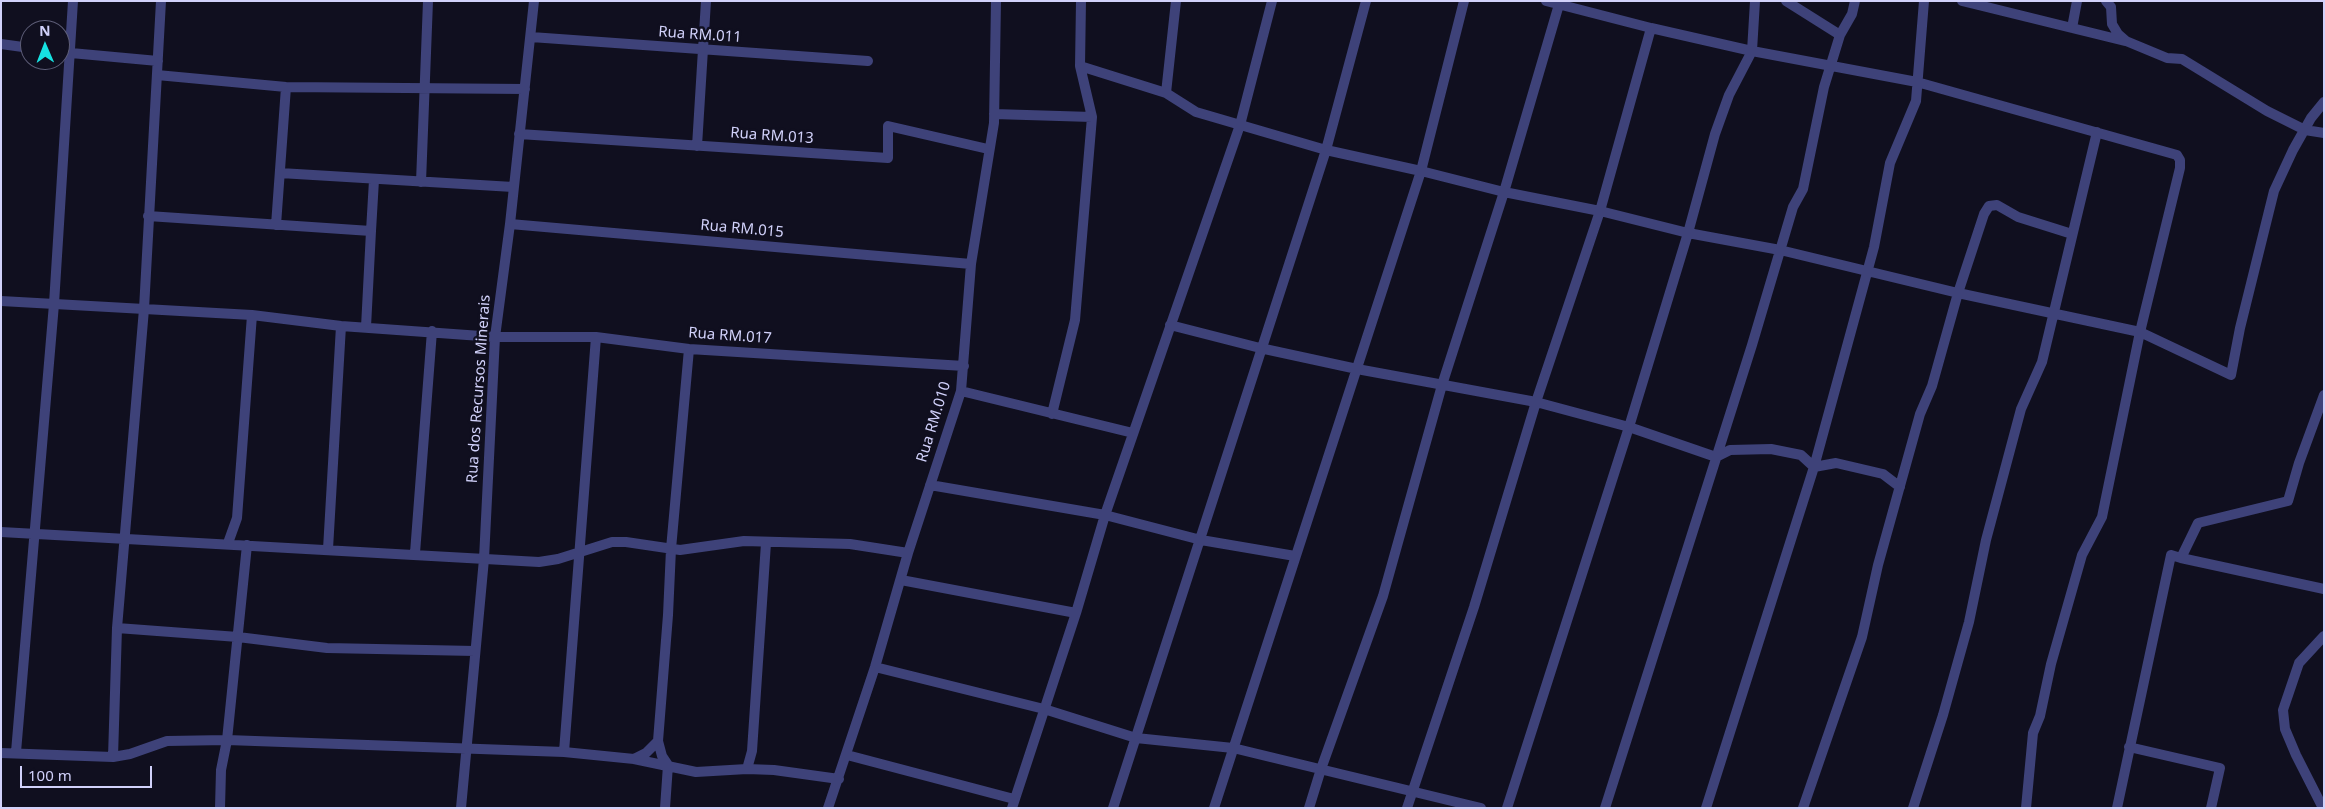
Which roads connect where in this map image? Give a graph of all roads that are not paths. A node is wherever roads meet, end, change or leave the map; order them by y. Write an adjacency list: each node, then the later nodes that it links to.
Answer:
1 (73, 1): 21 (street)
2 (161, 1): 32 (street)
3 (428, 1): 41 (street)
4 (534, 1): 25 (street, Rua dos Recursos Minerais)
5 (706, 1): 29 (street)
6 (996, 1): 44 (street, Rua RM.010)
7 (1081, 1): 34 (street)
8 (1176, 1): 42 (street)
9 (1272, 1): 46 (street)
10 (1366, 1): 53 (street)
11 (1464, 1): 54 (street)
12 (1546, 1): 20 (street)
13 (1755, 1): 30 (street)
14 (1786, 1): 24 (street)
15 (1855, 1): 24 (street)
16 (1924, 1): 38 (street)
17 (1962, 1): 23 (street)
18 (2077, 1): 23 (street)
19 (2106, 1): 26 (street)
20 (1559, 3): 22 (street); 59 (street)
21 (70, 20)
22 (1651, 28): 30 (street); 60 (street)
23 (2072, 28): 26 (street)
24 (1840, 35): 35 (street)
25 (531, 37): 29 (street, Rua RM.011); 40 (street, Rua dos Recursos Minerais)
26 (2126, 41): 47 (street)
27 (1, 44): 28 (street)
28 (20, 47)
29 (703, 50): 33 (street, Rua RM.011); 51 (street)
30 (1752, 51): 35 (street); 65 (street)
31 (70, 53): 32 (street)
32 (158, 61): 37 (street)
33 (868, 61)
34 (1080, 66): 42 (street); 45 (street)
35 (1830, 66): 38 (street); 67 (street)
36 (64, 70): 72 (street)
37 (157, 75): 39 (street); 61 (street)
38 (1917, 82): 48 (street); 69 (street)
39 (286, 87): 41 (street); 55 (street)
40 (525, 89): 41 (street); 50 (street, Rua dos Recursos Minerais)
41 (425, 90): 57 (street)
42 (1166, 93): 46 (street)
43 (2324, 102): 47 (street)
44 (994, 114): 45 (street); 52 (street, Rua RM.010)
45 (1092, 117): 91 (street)
46 (1240, 125): 53 (street); 76 (street)
47 (2305, 130): 49 (street); 80 (street)
48 (2097, 132): 66 (street); 80 (street)
49 (2324, 133)
50 (519, 134): 51 (street, Rua RM.013); 58 (street, Rua dos Recursos Minerais)
51 (697, 146): 52 (street, Rua RM.013)
52 (988, 150): 68 (street, Rua RM.010)
53 (1326, 150): 54 (street); 83 (street)
54 (1421, 170): 59 (street); 86 (street)
55 (280, 173): 56 (street); 63 (street)
56 (374, 180): 57 (street); 64 (street)
57 (421, 182): 58 (street)
58 (513, 186): 62 (street, Rua dos Recursos Minerais)
59 (1504, 192): 60 (street); 87 (street)
60 (1600, 211): 65 (street); 90 (street)
61 (148, 216): 63 (street); 73 (street)
62 (510, 224): 68 (street, Rua RM.015); 81 (street, Rua dos Recursos Minerais)
63 (276, 225): 64 (street)
64 (370, 231): 78 (street)
65 (1688, 233): 67 (street); 92 (street)
66 (2072, 234): 70 (street); 74 (street)
67 (1780, 250): 69 (street); 94 (street)
68 (971, 264): 85 (street, Rua RM.010)
69 (1868, 272): 70 (street); 95 (street)
70 (1958, 293): 74 (street); 97 (street)
71 (1, 301): 72 (street, Rua RM.017)
72 (54, 304): 73 (street, Rua RM.017); 100 (street)
73 (144, 309): 75 (street, Rua RM.017); 101 (street)
74 (2052, 312): 80 (street); 154 (street)
75 (252, 315): 77 (street, Rua RM.017); 103 (street)
76 (1170, 325): 83 (street); 93 (street)
77 (341, 326): 78 (street, Rua RM.017); 106 (street)
78 (366, 327): 79 (street, Rua RM.017)
79 (432, 331): 81 (street, Rua RM.017); 108 (street)
80 (2140, 332): 155 (street)
81 (495, 337): 82 (street, Rua RM.017); 112 (street, Rua dos Recursos Minerais)
82 (596, 337): 84 (street, Rua RM.017); 109 (street)
83 (1260, 348): 86 (street); 102 (street)
84 (689, 349): 85 (street, Rua RM.017); 107 (street)
85 (964, 366): 88 (street, Rua RM.010)
86 (1358, 369): 87 (street); 111 (street)
87 (1442, 385): 90 (street); 137 (street)
88 (961, 391): 91 (street); 96 (street, Rua RM.010)
89 (2324, 395): 113 (street)
90 (1536, 402): 92 (street); 139 (street)
91 (1052, 414): 93 (street)
92 (1629, 427): 94 (street); 150 (street)
93 (1133, 433): 98 (street)
94 (1716, 457): 95 (street); 151 (street)
95 (1814, 466): 97 (street); 152 (street)
96 (930, 486): 98 (street); 110 (street, Rua RM.010)
97 (1900, 487): 153 (street)
98 (1105, 515): 102 (street); 116 (street)
99 (1, 532): 100 (street)
100 (35, 535): 101 (street); 129 (street)
101 (125, 538): 103 (street); 117 (street)
102 (1200, 540): 111 (street); 123 (street)
103 (228, 543): 105 (street)
104 (766, 543): 107 (street); 110 (street); 136 (street)
105 (247, 545): 106 (street); 119 (street)
106 (328, 549): 108 (street)
107 (671, 549): 109 (street); 125 (street)
108 (414, 553): 112 (street)
109 (579, 553): 112 (street); 130 (street)
110 (908, 553): 114 (street, Rua RM.010)
111 (1295, 556): 127 (street)
112 (484, 558): 120 (street, Rua dos Recursos Minerais)
113 (2181, 558): 115 (street); 126 (street)
114 (901, 580): 116 (street); 121 (street, Rua RM.010)
115 (2324, 589)
116 (1076, 613): 122 (street)
117 (117, 628): 119 (street); 133 (street)
118 (2324, 636): 158 (street)
119 (238, 637): 120 (street); 124 (street)
120 (475, 651): 128 (street, Rua dos Recursos Minerais)
121 (875, 667): 122 (street); 132 (street, Rua RM.010)
122 (1044, 709): 123 (street); 140 (street)
123 (1136, 738): 127 (street); 145 (street)
124 (228, 740): 128 (street); 133 (street); 141 (street)
125 (658, 741): 134 (street); 135 (street)
126 (2128, 747): 156 (street); 157 (street)
127 (1233, 748): 137 (street); 146 (street)
128 (466, 750): 130 (street); 142 (street, Rua dos Recursos Minerais)
129 (16, 752): 131 (street); 133 (street)
130 (564, 752): 134 (street)
131 (1, 753)
132 (847, 755): 138 (street, Rua RM.010); 140 (street)
133 (113, 757)
134 (634, 759): 135 (street)
135 (668, 765): 136 (street); 143 (street)
136 (747, 769): 138 (street)
137 (1321, 769): 139 (street); 147 (street)
138 (838, 779): 144 (street, Rua RM.010)
139 (1412, 791): 148 (street); 149 (street)
140 (1013, 804)
141 (220, 808)
142 (461, 808)
143 (665, 808)
144 (828, 808)
145 (1113, 808)
146 (1214, 808)
147 (1309, 808)
148 (1407, 808)
149 (1481, 808)
150 (1507, 808)
151 (1605, 808)
152 (1706, 808)
153 (1803, 808)
154 (1913, 808)
155 (2026, 808)
156 (2117, 808)
157 (2211, 808)
158 (2323, 808)

